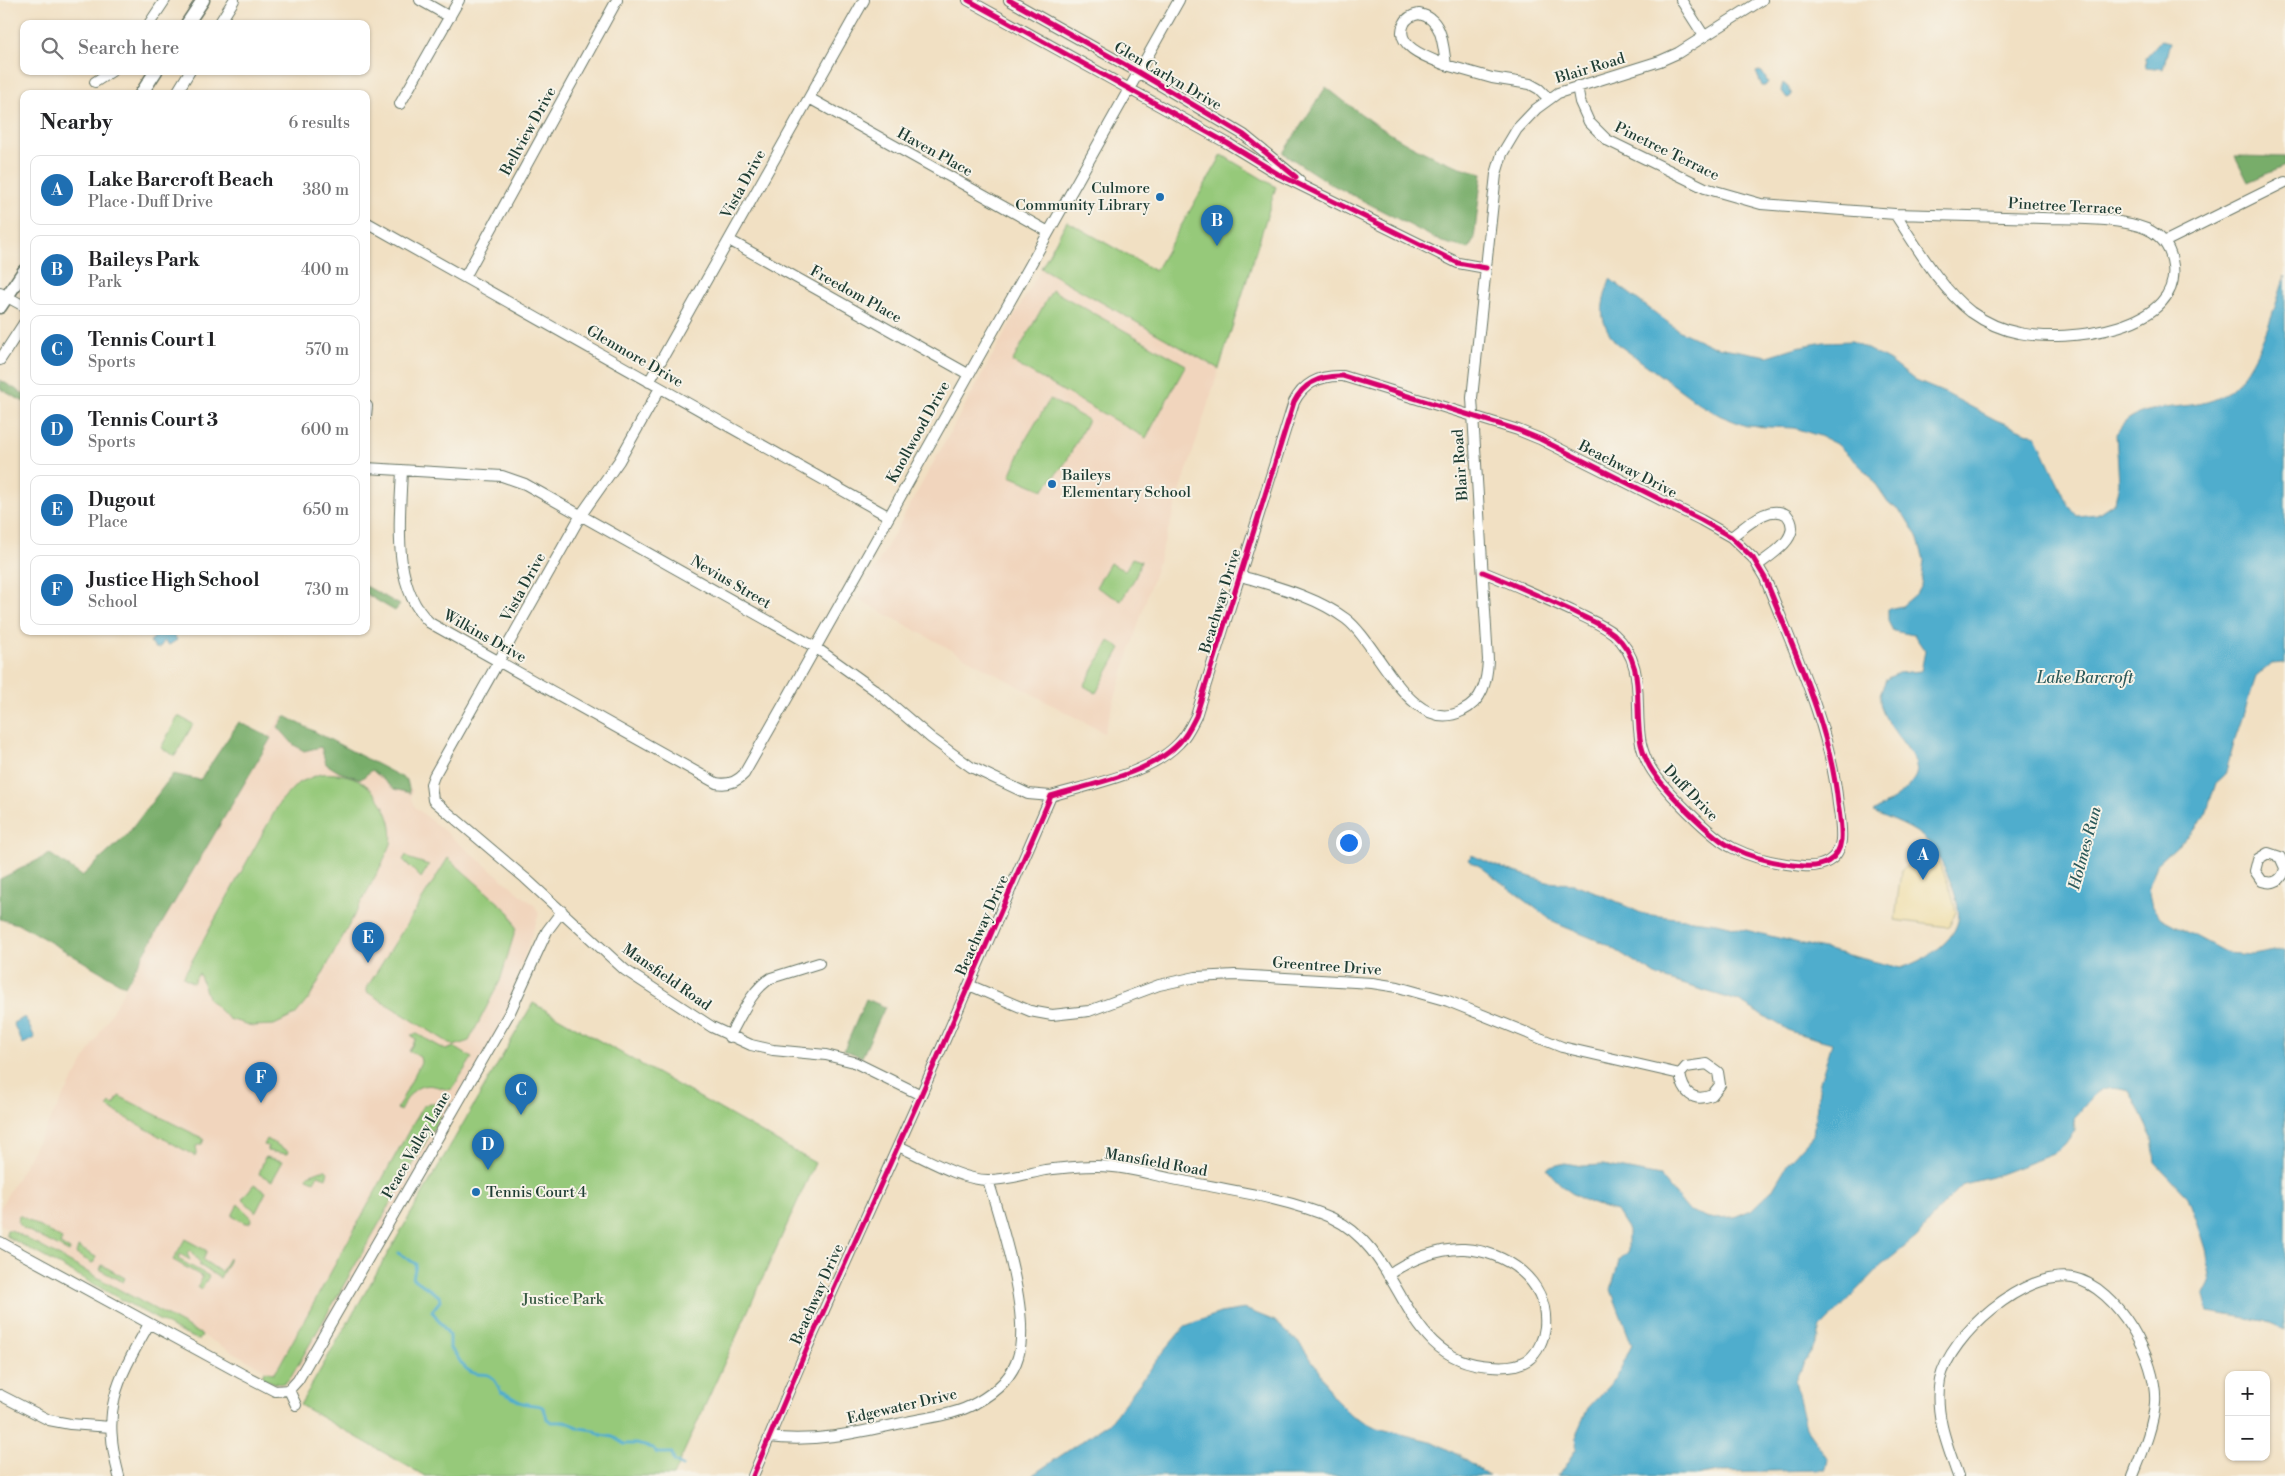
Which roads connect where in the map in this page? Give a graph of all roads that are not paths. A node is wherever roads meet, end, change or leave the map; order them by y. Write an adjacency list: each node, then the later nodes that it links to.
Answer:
1 (165, 0): 14 (street)
2 (202, 0): 15 (main road)
3 (234, 0): 16 (street)
4 (420, 0): 13 (street)
5 (459, 0): 13 (street)
6 (617, 0): 40 (street, Bellview Drive)
7 (864, 0): 28 (street, Vista Drive)
8 (968, 0): 25 (street, Glen Carlyn Drive)
9 (1008, 0): 19 (street, Glen Carlyn Drive)
10 (1179, 0): 19 (street, Knollwood Drive)
11 (1681, 0): 17 (street)
12 (1762, 0): 17 (street, Blair Road)
13 (450, 17): 30 (street)
14 (152, 20)
15 (190, 20)
16 (222, 20)
17 (1704, 36): 24 (street, Blair Road)
18 (1446, 65): 18 (street); 29 (street)
19 (1138, 72): 25 (street, Knollwood Drive); 32 (street, Glen Carlyn Drive)
20 (106, 75): 23 (street)
21 (153, 75): 26 (main road)
22 (188, 75): 27 (street)
23 (95, 82)
24 (1577, 86): 29 (street, Blair Road); 33 (street, Pinetree Terrace)
25 (1127, 88): 32 (street, Glen Carlyn Drive); 35 (street, Knollwood Drive)
26 (144, 90)
27 (178, 90)
28 (809, 98): 35 (street, Haven Place); 36 (street, Vista Drive)
29 (1549, 98): 38 (street, Blair Road)
30 (400, 104)
31 (2285, 182): 37 (street)
32 (1307, 188): 38 (street, Glen Carlyn Drive)
33 (1895, 214): 37 (street, Pinetree Terrace); 37 (street)
34 (370, 224): 40 (street, Glenmore Drive)
35 (1048, 232): 45 (street, Knollwood Drive)
36 (729, 240): 45 (street, Freedom Place); 46 (street, Vista Drive)
37 (2164, 242)
38 (1486, 268): 48 (street, Blair Road)
39 (20, 276): 41 (main road)
40 (465, 277): 46 (street, Glenmore Drive)
41 (2, 299): 42 (street)
42 (20, 305)
43 (20, 329): 44 (street)
44 (0, 360)
45 (968, 374): 52 (street, Knollwood Drive)
46 (649, 382): 47 (street, Glenmore Drive)
47 (660, 388): 51 (street, Vista Drive); 52 (street, Glenmore Drive)
48 (1472, 414): 53 (street, Beachway Drive); 55 (street, Blair Road); 56 (street, Beachway Drive)
49 (370, 468): 50 (street, Nevius Street)
50 (402, 470): 51 (street, Nevius Street); 58 (street, Wilkins Drive)
51 (581, 515): 57 (street, Nevius Street); 58 (street, Vista Drive)
52 (888, 516): 57 (street, Knollwood Drive)
53 (1731, 537): 54 (street, Beachway Drive); 54 (street)
54 (1758, 565): 62 (street, Beachway Drive)
55 (1483, 572): 56 (street, Blair Road); 62 (street, Duff Drive)
56 (1240, 576): 60 (street, Beachway Drive)
57 (815, 647): 59 (street, Knollwood Drive); 60 (street, Nevius Street)
58 (499, 662): 59 (street, Wilkins Drive); 61 (street, Vista Drive)
59 (638, 739)
60 (1051, 796): 65 (street, Beachway Drive)
61 (438, 805): 63 (street, Mansfield Road)
62 (1839, 850)
63 (562, 911): 66 (street, Mansfield Road); 74 (street, Peace Valley Lane)
64 (819, 963): 66 (street)
65 (969, 985): 67 (street, Greentree Drive); 68 (street, Beachway Drive)
66 (730, 1036): 68 (street, Mansfield Road)
67 (1680, 1074)
68 (921, 1094): 69 (street, Beachway Drive)
69 (898, 1146): 70 (street, Mansfield Road); 78 (street, Beachway Drive)
70 (988, 1180): 72 (street, Mansfield Road); 78 (street, Edgewater Drive)
71 (0, 1242): 73 (street)
72 (1388, 1275): 72 (street, Mansfield Road)
73 (149, 1324): 74 (street); 77 (street)
74 (289, 1390): 76 (street)
75 (0, 1395): 77 (street)
76 (296, 1405)
77 (110, 1427): 79 (street)
78 (768, 1437): 80 (street, Beachway Drive)
79 (120, 1476)
80 (753, 1476)
81 (1958, 1476): 82 (street)
82 (2133, 1476)

